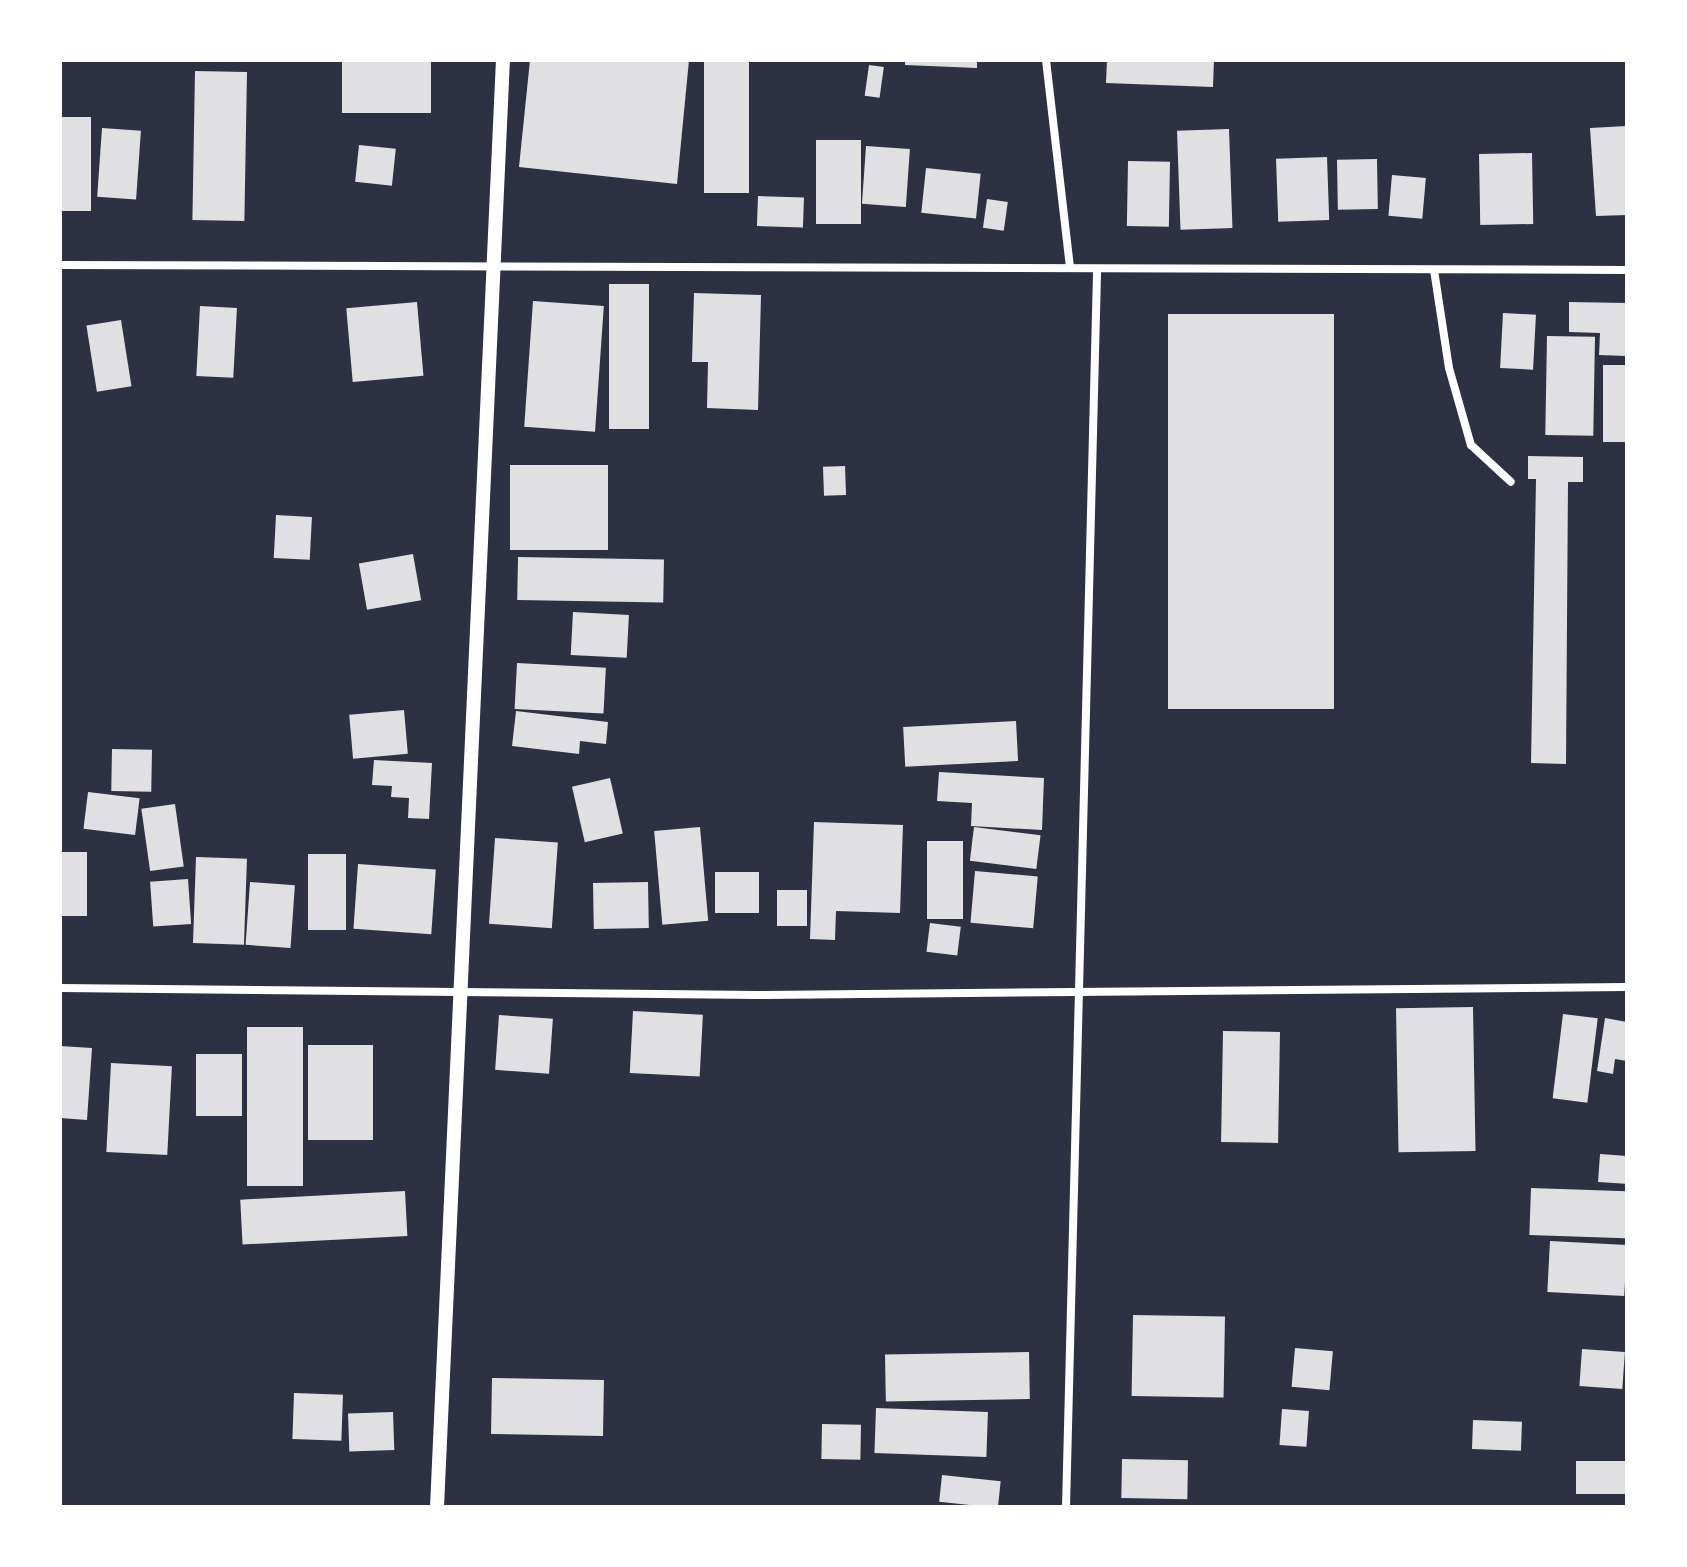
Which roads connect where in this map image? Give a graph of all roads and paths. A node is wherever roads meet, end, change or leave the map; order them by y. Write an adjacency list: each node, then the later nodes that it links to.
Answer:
1 (503, 60): 4 (street)
2 (1046, 60): 5 (street)
3 (60, 265): 4 (street)
4 (490, 268): 5 (street); 13 (street)
5 (1070, 268): 8 (street)
6 (1434, 270): 7 (street); 8 (street); 9 (street)
7 (1627, 270)
8 (1097, 271): 12 (street)
9 (1511, 482)
10 (1627, 987): 12 (street)
11 (60, 988): 13 (street)
12 (1080, 989): 13 (street); 15 (street)
13 (460, 992): 14 (street)
14 (437, 1507)
15 (1066, 1507)

